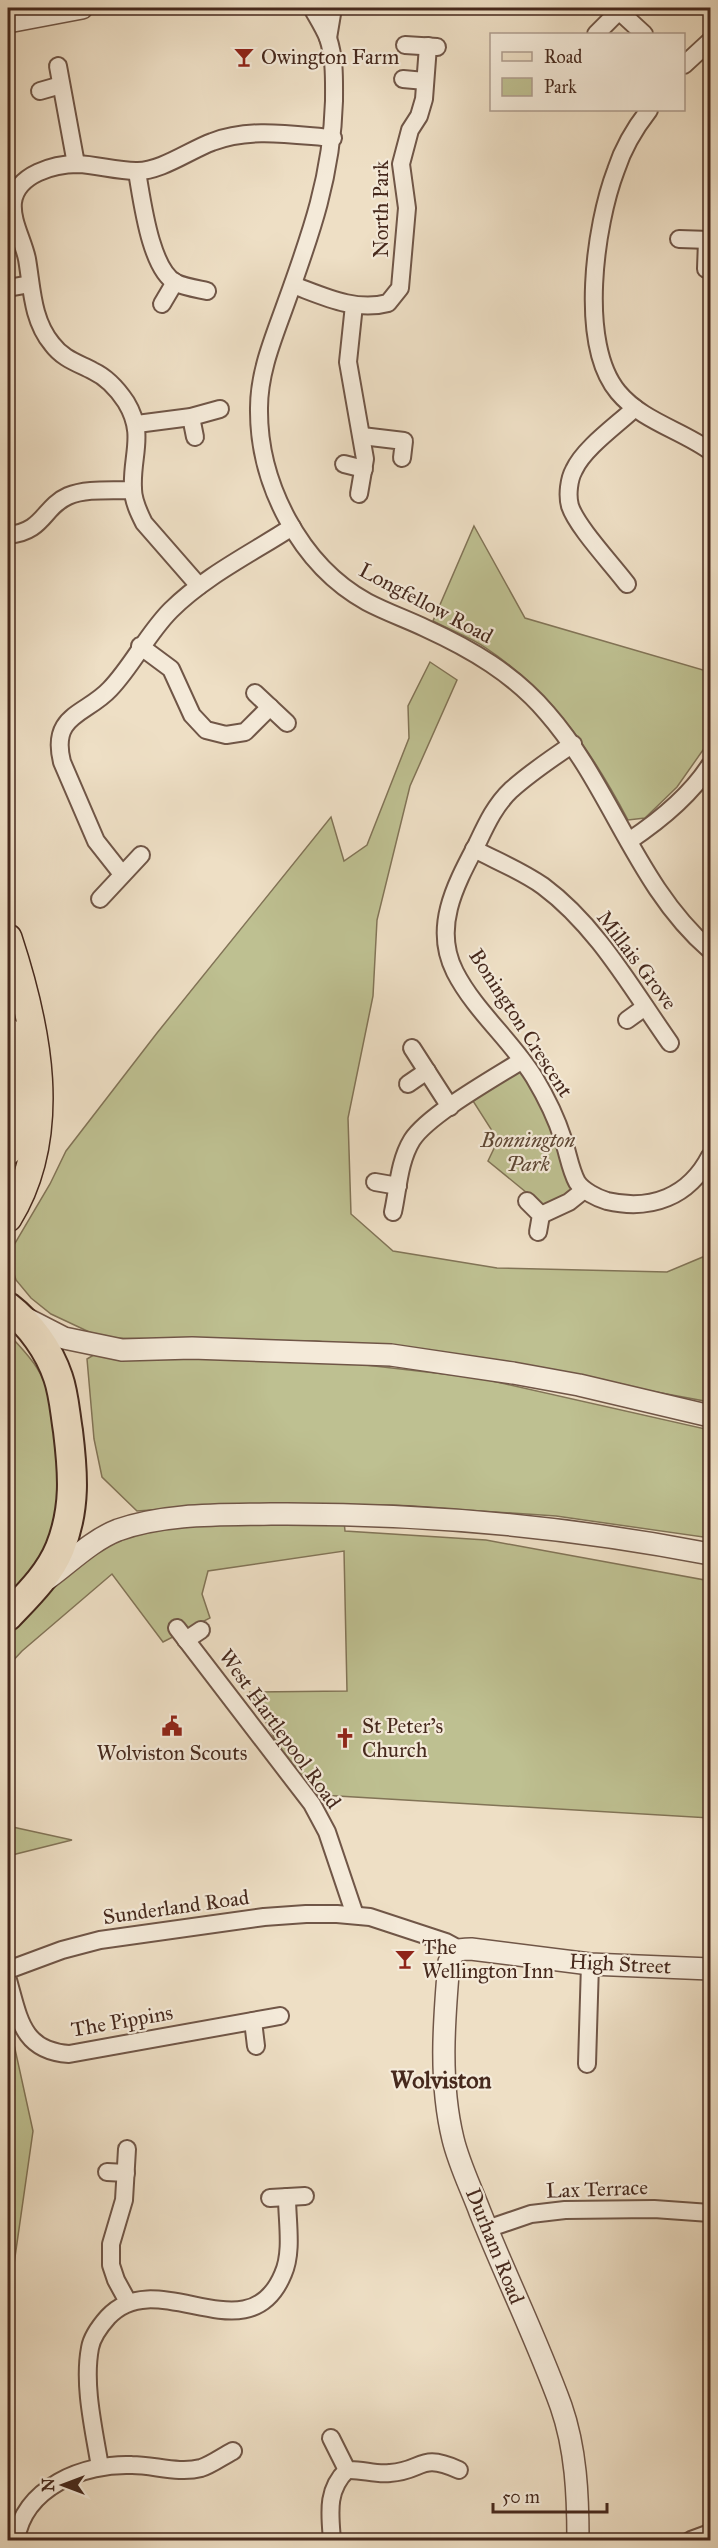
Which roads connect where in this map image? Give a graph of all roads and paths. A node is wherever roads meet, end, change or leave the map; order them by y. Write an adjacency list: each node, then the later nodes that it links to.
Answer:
1 (82, 8): 5 (street)
2 (312, 8): 8 (street, Longfellow Road)
3 (333, 8): 8 (street, Longfellow Road)
4 (617, 9): 6 (street); 7 (street)
5 (8, 22)
6 (597, 33)
7 (644, 33)
8 (328, 39): 18 (street, Longfellow Road)
9 (711, 41): 11 (street)
10 (405, 45): 14 (street, North Park)
11 (685, 64)
12 (58, 66): 15 (street)
13 (403, 79): 14 (street)
14 (425, 81): 31 (street, North Park)
15 (61, 85): 16 (street); 19 (street)
16 (40, 91)
17 (648, 111): 32 (street)
18 (333, 138): 20 (street); 27 (street, Longfellow Road)
19 (76, 164): 20 (street); 21 (street)
20 (137, 172): 25 (street)
21 (12, 187): 26 (street)
22 (680, 239): 23 (street)
23 (709, 240): 24 (street)
24 (706, 269)
25 (175, 282): 29 (street); 30 (street)
26 (30, 284): 28 (street); 35 (street)
27 (293, 285): 31 (street, North Park); 44 (street, Longfellow Road)
28 (8, 288)
29 (207, 291)
30 (162, 304)
31 (354, 305): 36 (street)
32 (635, 408): 38 (street); 46 (street)
33 (220, 409): 34 (street)
34 (191, 417): 35 (street); 37 (street)
35 (137, 424): 42 (street)
36 (362, 436): 39 (street); 41 (street)
37 (195, 437)
38 (711, 451)
39 (402, 458)
40 (344, 464): 41 (street)
41 (364, 468): 43 (street)
42 (133, 490): 45 (street); 47 (street)
43 (359, 495)
44 (292, 527): 47 (street); 52 (street, Longfellow Road)
45 (8, 535)
46 (627, 584)
47 (199, 586): 48 (street)
48 (140, 646): 50 (street); 57 (street)
49 (255, 693): 50 (street)
50 (270, 707): 51 (street)
51 (287, 723)
52 (573, 744): 54 (street, Longfellow Road); 55 (street, Bonington Crescent)
53 (711, 765): 54 (street)
54 (629, 841): 60 (street, Longfellow Road)
55 (474, 849): 61 (street, Millais Grove); 66 (street, Bonington Crescent)
56 (141, 855): 57 (street)
57 (122, 874): 58 (street)
58 (100, 899)
59 (8, 938): 78 (main road)
60 (711, 950)
61 (645, 1007): 62 (street); 64 (street, Millais Grove)
62 (627, 1020)
63 (8, 1032): 70 (main road)
64 (670, 1043)
65 (412, 1048): 67 (street)
66 (521, 1060): 69 (street); 74 (street, Bonington Crescent)
67 (427, 1071): 68 (street); 69 (street)
68 (408, 1084)
69 (450, 1107): 73 (street)
70 (8, 1151)
71 (711, 1156): 74 (street)
72 (375, 1182): 73 (street)
73 (398, 1186): 76 (street)
74 (584, 1190): 77 (street)
75 (527, 1201): 77 (street)
76 (393, 1212)
77 (541, 1215): 79 (street)
78 (8, 1218)
79 (538, 1232)
80 (9, 1308): 81 (street); 83 (highway)
81 (711, 1416)
82 (711, 1554): 83 (street)
83 (36, 1588): 84 (highway)
84 (8, 1616)
85 (201, 1630): 86 (street, West Hartlepool Road)
86 (355, 1915): 87 (street, High Street); 89 (street, Sunderland Road)
87 (459, 1949): 88 (street, High Street); 103 (street, Durham Road)
88 (590, 1964): 90 (street, High Street); 95 (street)
89 (8, 1970)
90 (711, 1970)
91 (8, 1980): 93 (street, The Pippins)
92 (280, 2016): 93 (street, The Pippins)
93 (253, 2021): 94 (street)
94 (256, 2046)
95 (587, 2064)
96 (127, 2149): 98 (street)
97 (107, 2172): 98 (street)
98 (126, 2173): 104 (street)
99 (305, 2196): 100 (street)
100 (287, 2197): 101 (street); 104 (street)
101 (270, 2198)
102 (711, 2213): 103 (street, Lax Terrace)
103 (487, 2229): 113 (street, Durham Road)
104 (129, 2302): 107 (street)
105 (331, 2438): 108 (street)
106 (233, 2451): 107 (street)
107 (100, 2466): 111 (street)
108 (347, 2470): 109 (street); 112 (street)
109 (459, 2470)
110 (711, 2533): 114 (street)
111 (16, 2541)
112 (332, 2541)
113 (578, 2541)
114 (691, 2541)

